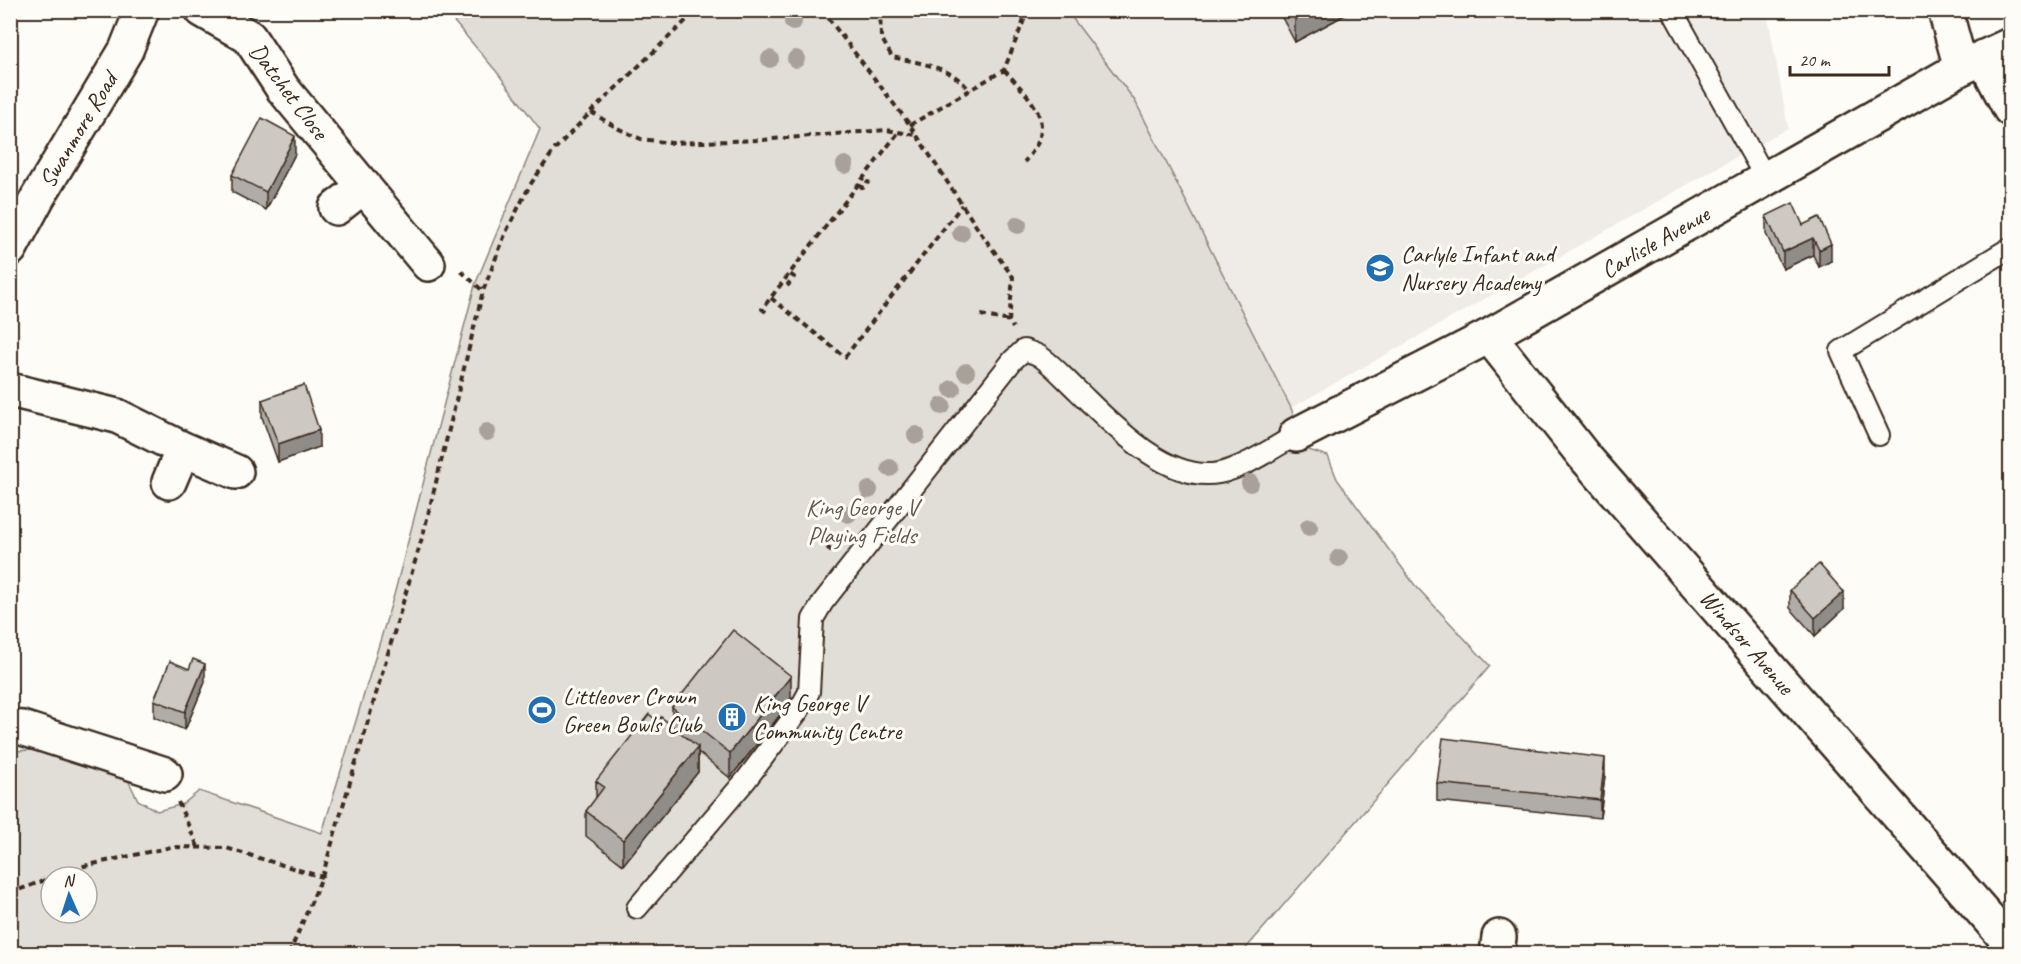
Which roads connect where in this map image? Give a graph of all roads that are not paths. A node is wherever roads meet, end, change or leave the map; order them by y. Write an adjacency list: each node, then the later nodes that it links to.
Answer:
1 (142, 10): 11 (street, Swanmore Road)
2 (202, 10): 8 (street, Datchet Close)
3 (1672, 10): 7 (lane)
4 (1945, 10): 5 (street)
5 (1985, 57): 6 (street); 7 (street, Carlisle Avenue)
6 (2010, 109)
7 (1766, 179): 13 (street, Carlisle Avenue)
8 (364, 186): 9 (street); 12 (street, Datchet Close)
9 (336, 208)
10 (2010, 248): 16 (lane)
11 (10, 249)
12 (428, 264)
13 (1489, 336): 15 (street, Carlisle Avenue); 23 (street, Windsor Avenue)
14 (10, 390): 17 (street)
15 (1296, 435): 22 (lane)
16 (1879, 435)
17 (183, 449): 18 (street); 19 (street)
18 (236, 472)
19 (168, 482)
20 (10, 727): 21 (street)
21 (165, 774)
22 (637, 908)
23 (2010, 943)

